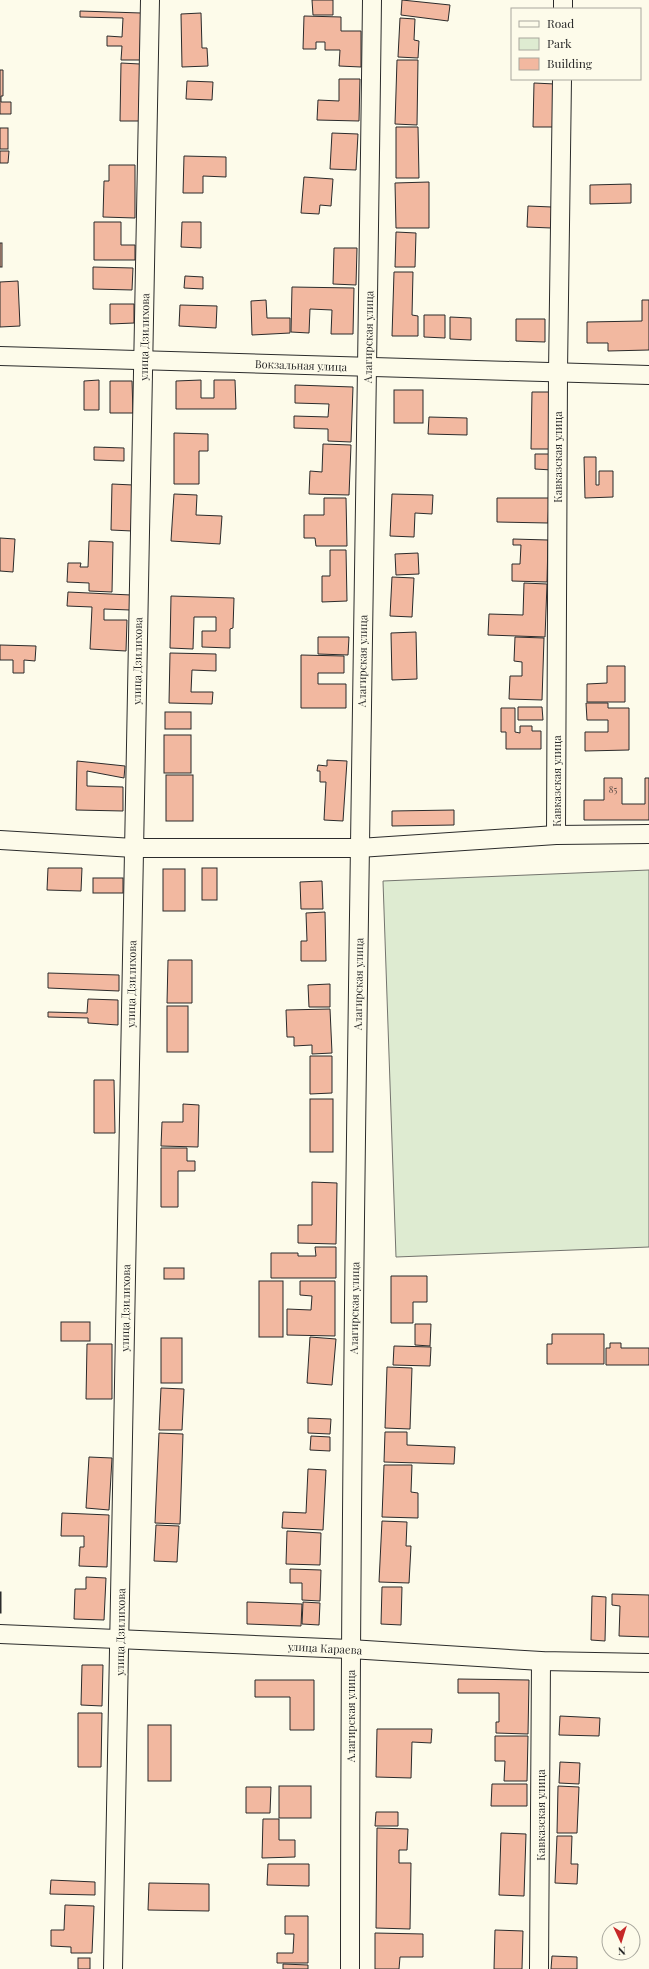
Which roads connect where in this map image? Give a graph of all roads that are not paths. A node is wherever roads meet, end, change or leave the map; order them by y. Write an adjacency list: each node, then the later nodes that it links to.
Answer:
1 (150, 0): 5 (street, улица Дзилихова)
2 (372, 0): 6 (street, Алагирская улица)
3 (562, 80): 7 (street, Кавказская улица)
4 (0, 356): 5 (street, Вокзальная улица)
5 (144, 360): 6 (street, Вокзальная улица); 12 (street, улица Дзилихова)
6 (367, 367): 7 (street, Вокзальная улица); 13 (street, Алагирская улица)
7 (558, 372): 8 (street, Вокзальная улица); 10 (street, Кавказская улица)
8 (649, 375)
9 (649, 834): 10 (street)
10 (556, 835): 13 (street)
11 (0, 840): 12 (street)
12 (134, 848): 13 (street); 15 (street, улица Дзилихова)
13 (359, 848): 16 (street, Алагирская улица)
14 (0, 1634): 15 (street, улица Караева)
15 (120, 1639): 16 (street, улица Караева); 19 (street, улица Дзилихова)
16 (350, 1649): 17 (street, улица Караева); 20 (street, Алагирская улица)
17 (541, 1661): 18 (street, улица Караева); 21 (street, Кавказская улица)
18 (649, 1663)
19 (113, 1969)
20 (350, 1969)
21 (539, 1969)

